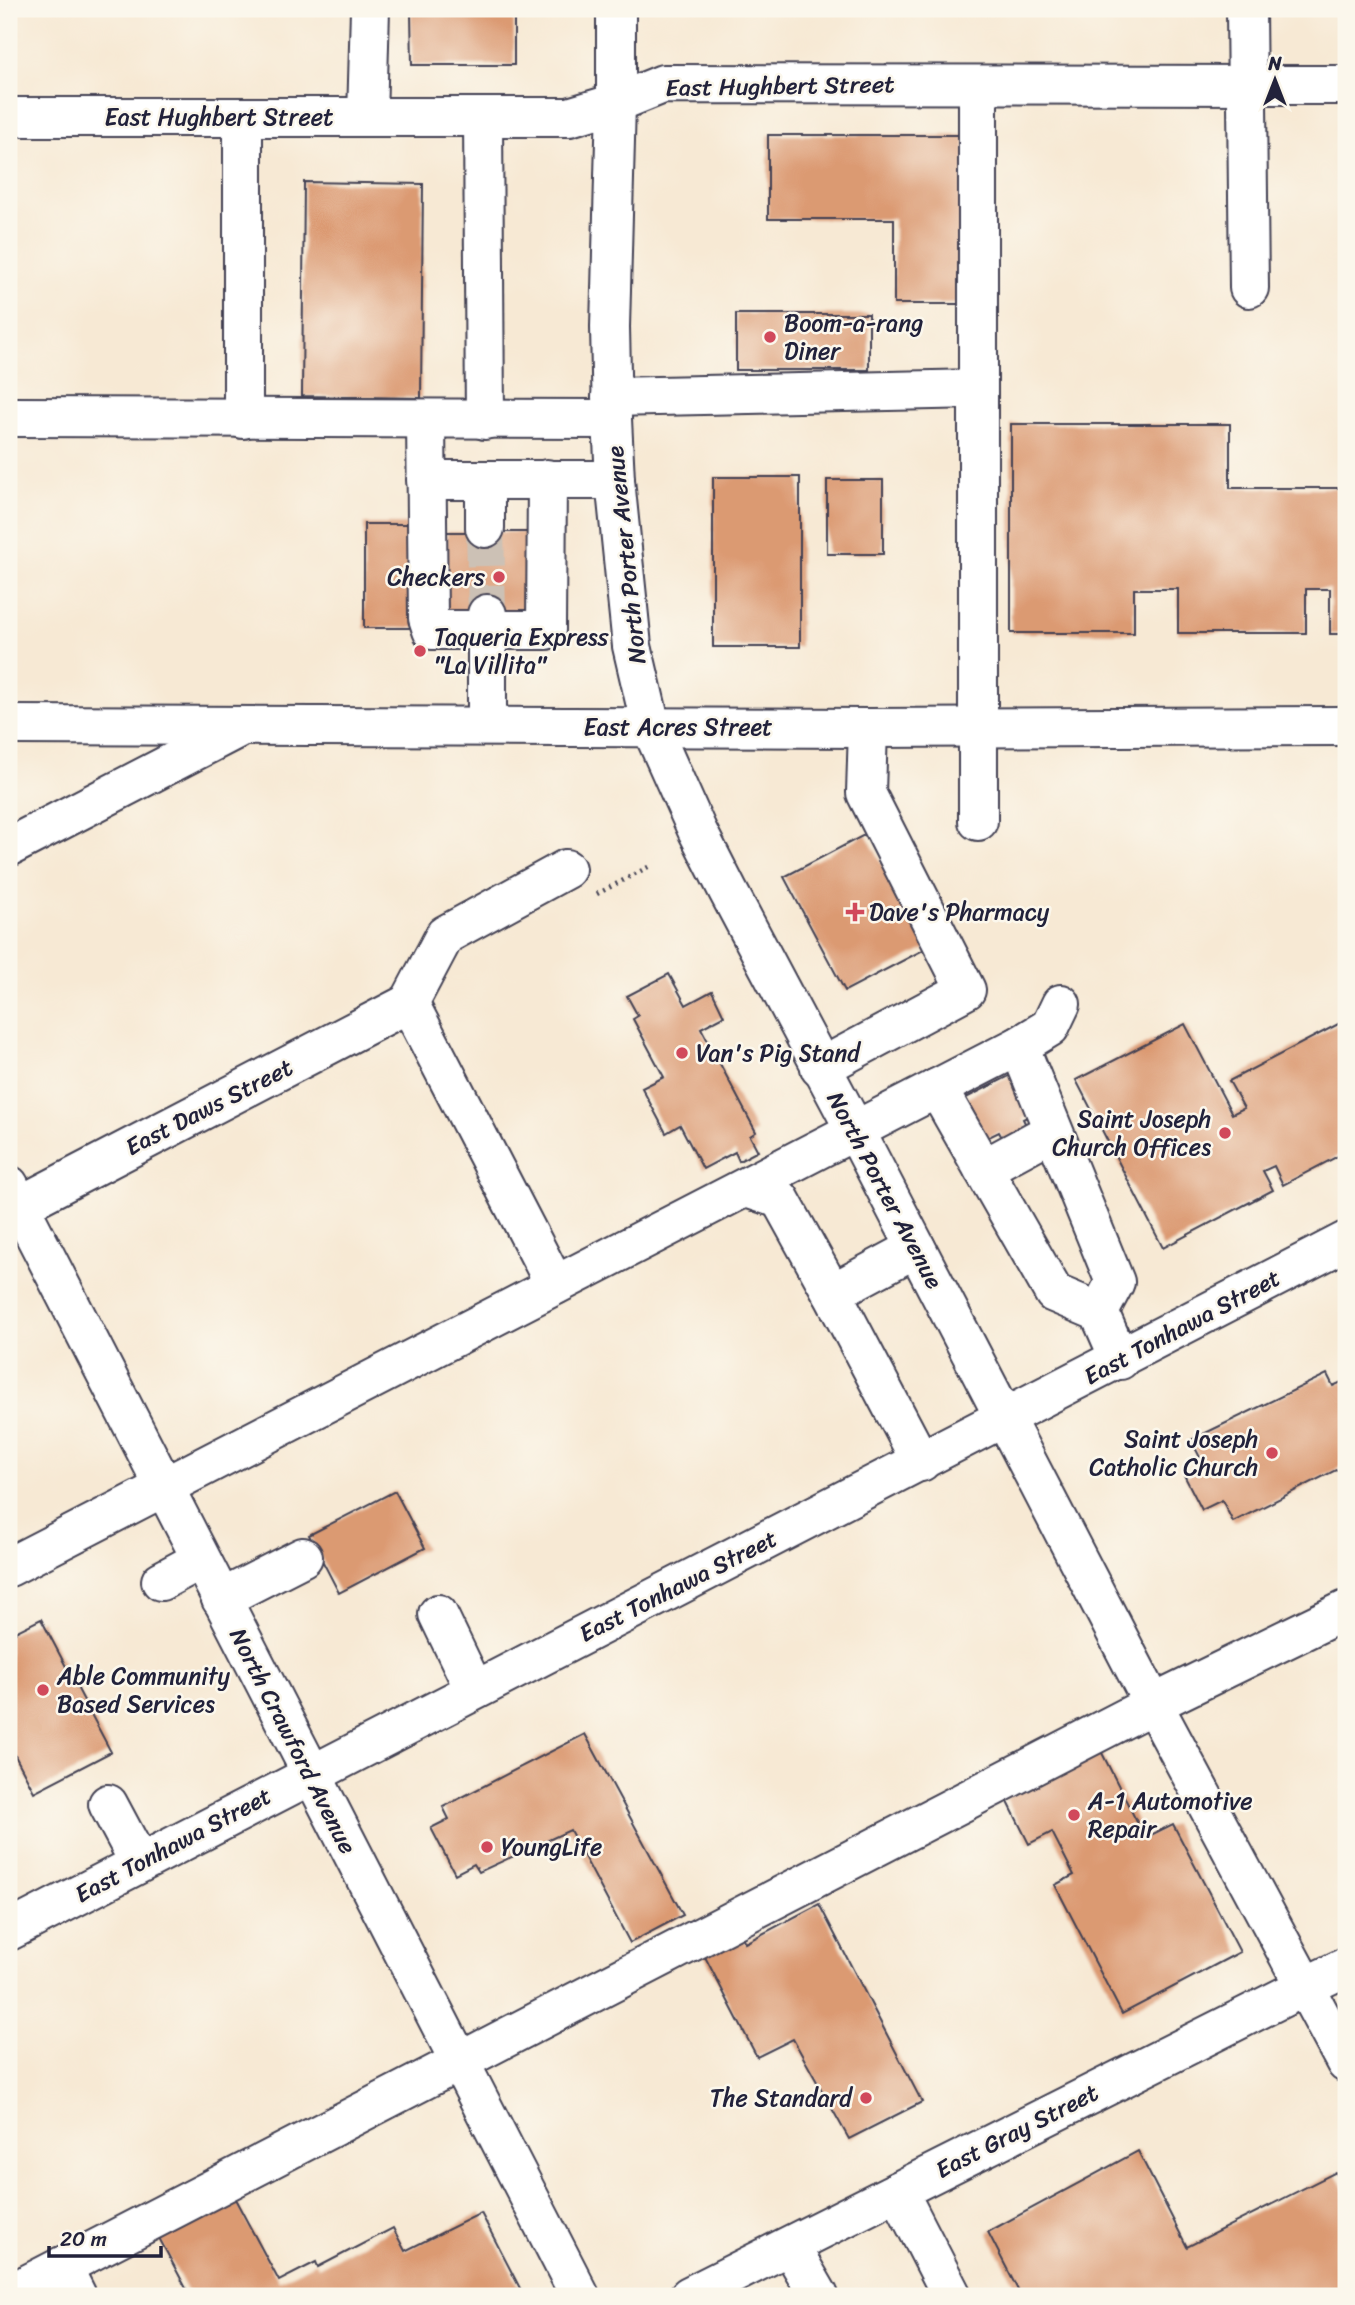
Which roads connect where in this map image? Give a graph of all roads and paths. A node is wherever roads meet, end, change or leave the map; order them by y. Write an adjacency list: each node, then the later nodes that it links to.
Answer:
1 (370, 9): 10 (street)
2 (616, 9): 7 (street, North Porter Avenue)
3 (1246, 9): 5 (street)
4 (978, 85): 5 (street, East Hughbert Street); 7 (street, East Hughbert Street); 13 (street)
5 (1247, 85): 6 (street, East Hughbert Street); 12 (street)
6 (1346, 85)
7 (616, 103): 11 (street, East Hughbert Street); 14 (street, North Porter Avenue)
8 (9, 117): 9 (street, East Hughbert Street)
9 (243, 117): 10 (street, East Hughbert Street); 16 (street)
10 (368, 117): 11 (street, East Hughbert Street)
11 (483, 117): 18 (street)
12 (1249, 288)
13 (978, 389): 14 (street); 31 (street)
14 (611, 408): 18 (street); 22 (street, North Porter Avenue)
15 (9, 417): 16 (street)
16 (243, 419): 17 (street)
17 (426, 420): 18 (street); 20 (street)
18 (485, 420)
19 (547, 479): 21 (street); 22 (street); 24 (street)
20 (426, 480): 21 (street); 24 (street)
21 (485, 480): 23 (street)
22 (615, 480): 29 (street, North Porter Avenue)
23 (485, 528)
24 (487, 622): 27 (street)
25 (9, 725): 26 (street, East Acres Street)
26 (243, 725): 27 (street, East Acres Street); 33 (street)
27 (487, 725): 29 (street, East Acres Street)
28 (1346, 726): 31 (street, East Acres Street)
29 (651, 727): 30 (street, East Acres Street); 38 (street, North Porter Avenue)
30 (868, 728): 31 (street, East Acres Street); 38 (street)
31 (979, 728): 32 (street)
32 (978, 821)
33 (9, 847)
34 (566, 869): 35 (street)
35 (409, 1003): 45 (street, East Daws Street); 49 (street)
36 (1061, 1004): 37 (street)
37 (1019, 1046): 39 (street); 40 (street)
38 (820, 1068): 41 (street, North Porter Avenue)
39 (937, 1088): 41 (street); 43 (street)
40 (1053, 1131): 43 (street); 51 (street)
41 (856, 1132): 42 (street); 48 (street, North Porter Avenue)
42 (795, 1163): 44 (street); 46 (street)
43 (983, 1169): 51 (street)
44 (746, 1188): 46 (street); 50 (street)
45 (12, 1201): 55 (street, North Crawford Avenue)
46 (704, 1209): 49 (street)
47 (1346, 1241): 52 (street, East Tonhawa Street)
48 (916, 1248): 50 (street); 53 (street, North Porter Avenue)
49 (555, 1285): 55 (street)
50 (832, 1293): 54 (street)
51 (1099, 1312): 52 (street)
52 (1120, 1360): 53 (street, East Tonhawa Street)
53 (1006, 1419): 54 (street, East Tonhawa Street); 64 (street, North Porter Avenue)
54 (921, 1462): 63 (street, East Tonhawa Street)
55 (163, 1488): 57 (street, North Crawford Avenue); 58 (street)
56 (303, 1558): 60 (street)
57 (200, 1560): 59 (street); 60 (street, North Crawford Avenue)
58 (9, 1567)
59 (161, 1581)
60 (220, 1599): 65 (street, North Crawford Avenue)
61 (1346, 1610): 64 (street)
62 (438, 1614): 63 (street)
63 (474, 1689): 65 (street, East Tonhawa Street)
64 (1153, 1704): 70 (street, North Porter Avenue); 71 (street)
65 (310, 1773): 67 (street, East Tonhawa Street); 71 (street, North Crawford Avenue)
66 (108, 1804): 67 (street)
67 (139, 1862): 68 (street, East Tonhawa Street)
68 (9, 1931)
69 (1346, 1967): 70 (street, East Gray Street)
70 (1306, 1986): 72 (street, North Porter Avenue); 73 (street, East Gray Street)
71 (458, 2061): 75 (street); 77 (street, North Crawford Avenue)
72 (1346, 2063)
73 (898, 2191): 74 (street, East Gray Street); 80 (street)
74 (790, 2246): 78 (street, East Gray Street); 79 (street)
75 (69, 2281): 76 (street)
76 (9, 2294)
77 (580, 2296)
78 (689, 2296)
79 (819, 2296)
80 (952, 2296)

